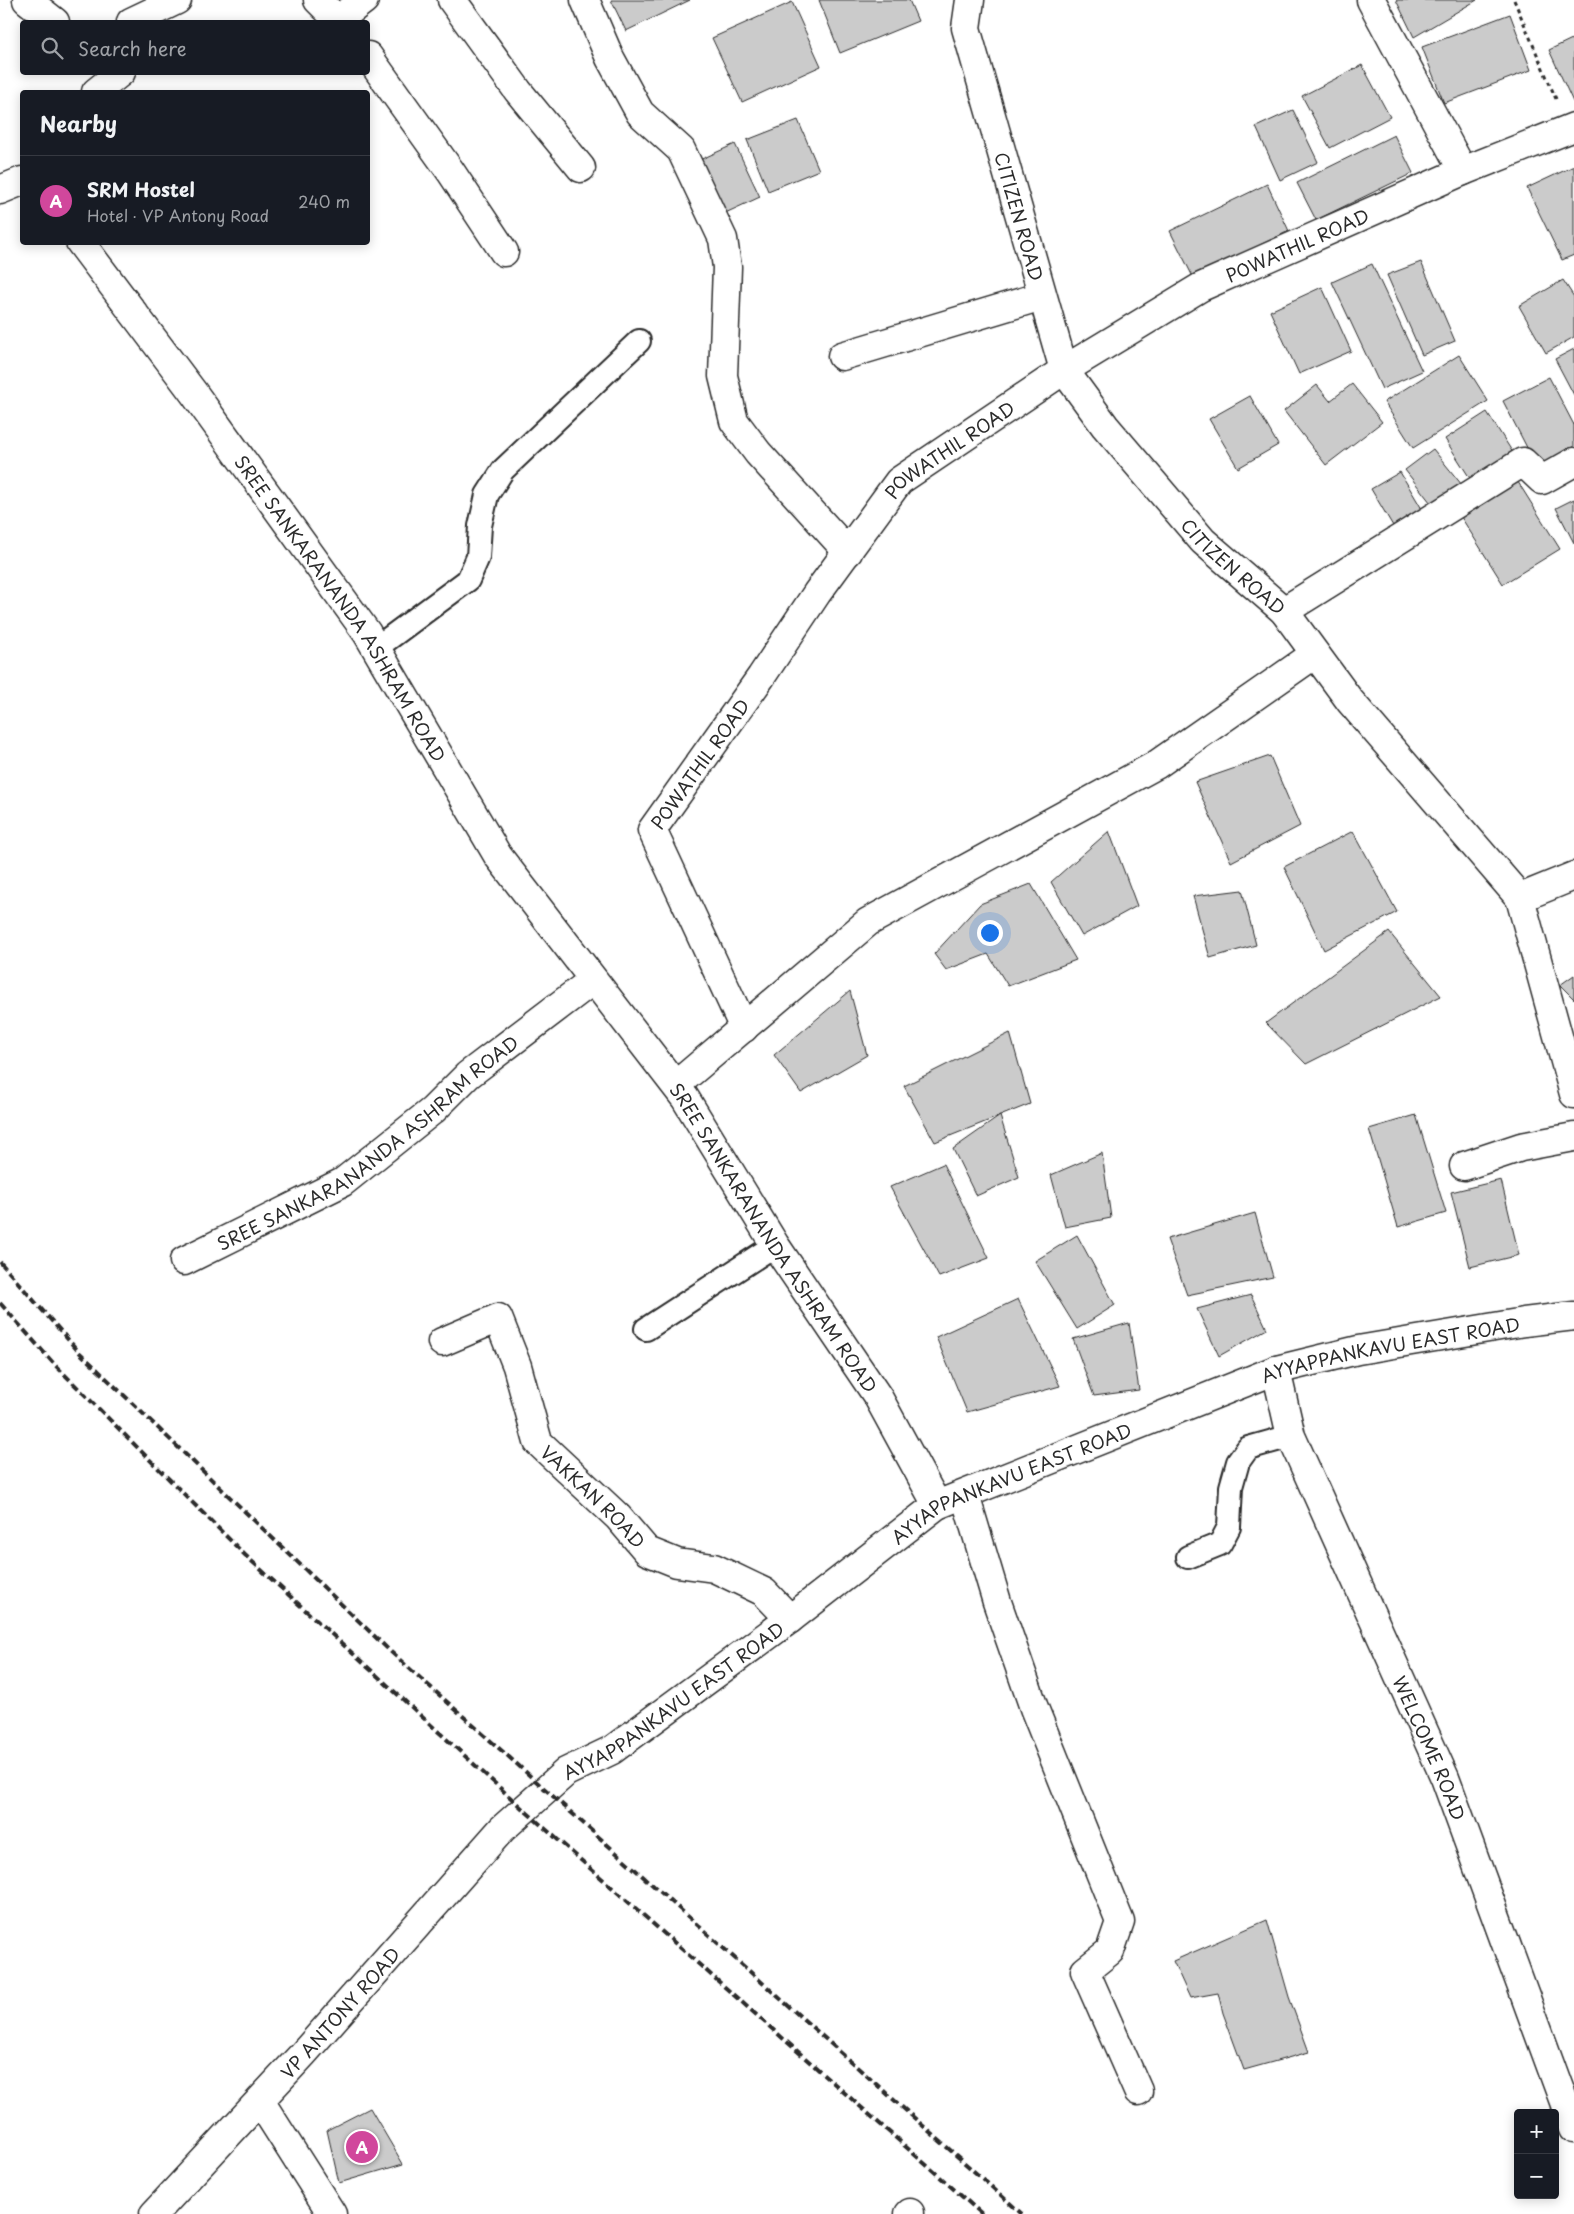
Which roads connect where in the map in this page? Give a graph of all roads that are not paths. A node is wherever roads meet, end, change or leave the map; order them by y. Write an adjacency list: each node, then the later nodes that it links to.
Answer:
1 (27, 0): 9 (street)
2 (177, 0): 10 (street)
3 (318, 0): 11 (street)
4 (364, 0): 12 (street)
5 (452, 0): 17 (street)
6 (585, 0): 28 (street)
7 (970, 0): 23 (street, CITIZEN ROAD)
8 (1371, 0): 18 (street)
9 (52, 20)
10 (135, 20)
11 (338, 20)
12 (340, 20)
13 (370, 59): 22 (street)
14 (117, 75): 15 (street)
15 (98, 90)
16 (1571, 129): 18 (street, POWATHIL ROAD)
17 (581, 168)
18 (1463, 171): 26 (street, POWATHIL ROAD)
19 (20, 182): 20 (street)
20 (0, 190)
21 (82, 245): 30 (street, SREE SANKARANANDA ASHRAM ROAD)
22 (504, 252)
23 (1042, 296): 25 (street); 26 (street, CITIZEN ROAD)
24 (639, 341): 30 (lane)
25 (842, 356)
26 (1064, 370): 28 (street, POWATHIL ROAD); 29 (street, CITIZEN ROAD)
27 (1574, 462): 29 (street)
28 (848, 552): 35 (street, POWATHIL ROAD)
29 (1284, 612): 31 (street, CITIZEN ROAD)
30 (376, 648): 34 (street, SREE SANKARANANDA ASHRAM ROAD)
31 (1315, 654): 33 (street, CITIZEN ROAD); 35 (street)
32 (1574, 876): 33 (street)
33 (1520, 898): 37 (street, CITIZEN ROAD)
34 (593, 980): 36 (street, SREE SANKARANANDA ASHRAM ROAD); 41 (street, SREE SANKARANANDA ASHRAM ROAD)
35 (744, 1028): 36 (street)
36 (676, 1085): 40 (street, SREE SANKARANANDA ASHRAM ROAD)
37 (1574, 1094)
38 (1574, 1137): 39 (street)
39 (1464, 1166)
40 (775, 1245): 43 (lane); 48 (street, SREE SANKARANANDA ASHRAM ROAD)
41 (184, 1261)
42 (1574, 1316): 45 (street, AYYAPPANKAVU EAST ROAD)
43 (646, 1329)
44 (442, 1342): 50 (street, VAKKAN ROAD)
45 (1276, 1370): 46 (street, WELCOME ROAD); 47 (street, AYYAPPANKAVU EAST ROAD)
46 (1290, 1436): 49 (lane); 54 (street, WELCOME ROAD)
47 (965, 1495): 48 (street, AYYAPPANKAVU EAST ROAD); 52 (street)
48 (938, 1505): 50 (street, AYYAPPANKAVU EAST ROAD)
49 (1188, 1557)
50 (790, 1619): 51 (street, AYYAPPANKAVU EAST ROAD)
51 (522, 1809): 53 (street, VP ANTONY ROAD)
52 (1138, 2091)
53 (260, 2101): 55 (street, VP ANTONY ROAD); 56 (street)
54 (1574, 2129)
55 (154, 2214)
56 (332, 2214)

